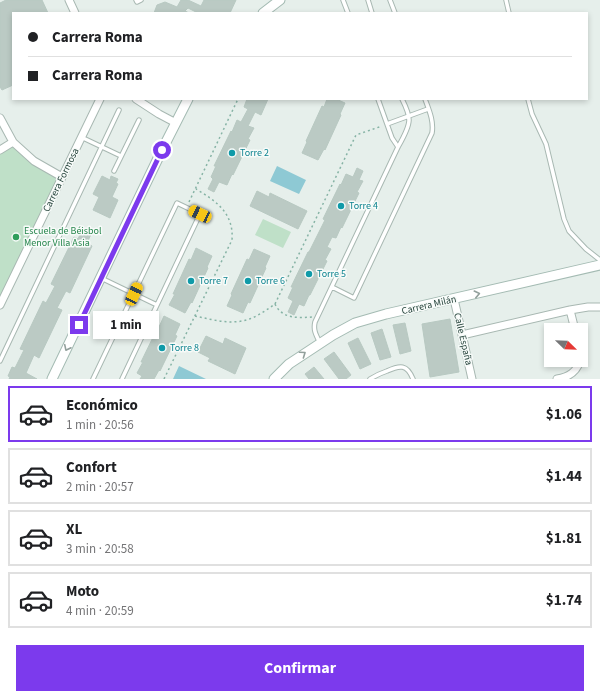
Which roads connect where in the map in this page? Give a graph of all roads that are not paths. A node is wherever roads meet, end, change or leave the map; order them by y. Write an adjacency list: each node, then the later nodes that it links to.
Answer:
1 (69, 0): 9 (street)
2 (136, 0): 3 (lane)
3 (141, 0)
4 (280, 0): 10 (street)
5 (343, 0): 11 (lane)
6 (368, 0): 12 (lane)
7 (390, 0): 13 (lane)
8 (506, 0): 14 (lane)
9 (75, 12)
10 (264, 12)
11 (348, 12)
12 (372, 12)
13 (395, 12)
14 (509, 12)
15 (100, 100): 29 (street, Carrera Formosa)
16 (138, 100): 27 (street)
17 (188, 100): 27 (street)
18 (378, 100): 28 (lane)
19 (402, 100): 24 (lane)
20 (425, 100): 22 (lane)
21 (528, 100): 37 (lane)
22 (428, 109): 24 (lane); 40 (lane)
23 (119, 110): 31 (lane)
24 (408, 116): 28 (lane); 32 (lane)
25 (0, 118): 30 (street)
26 (139, 120): 34 (lane)
27 (176, 123): 39 (street)
28 (387, 124): 32 (lane)
29 (82, 137): 31 (lane); 36 (street, Carrera Formosa)
30 (12, 142): 33 (street); 36 (street)
31 (102, 147): 34 (lane); 50 (lane)
32 (398, 147): 40 (lane)
33 (0, 150)
34 (121, 156): 35 (lane)
35 (114, 172)
36 (62, 176): 43 (street, Carrera Formosa)
37 (600, 260)
38 (600, 265): 42 (street, Carrera Milán, one-way to 38)
39 (101, 278): 41 (lane); 53 (street, one-way to 53)
40 (332, 287): 49 (lane)
41 (134, 294): 44 (lane); 44 (lane); 52 (lane)
42 (454, 299): 48 (street, Calle España); 49 (street, Carrera Milán)
43 (1, 301)
44 (157, 305): 55 (lane)
45 (600, 307): 46 (street)
46 (570, 310): 47 (street); 48 (street)
47 (573, 323)
48 (462, 335): 59 (street, Calle España)
49 (320, 343): 56 (street, Carrera Milán, one-way to 49)
50 (0, 361)
51 (577, 367): 60 (street)
52 (94, 378): 54 (lane)
53 (52, 379)
54 (99, 379)
55 (122, 379)
56 (274, 379)
57 (370, 379): 58 (lane)
58 (413, 379)
59 (472, 379)
60 (557, 379)

